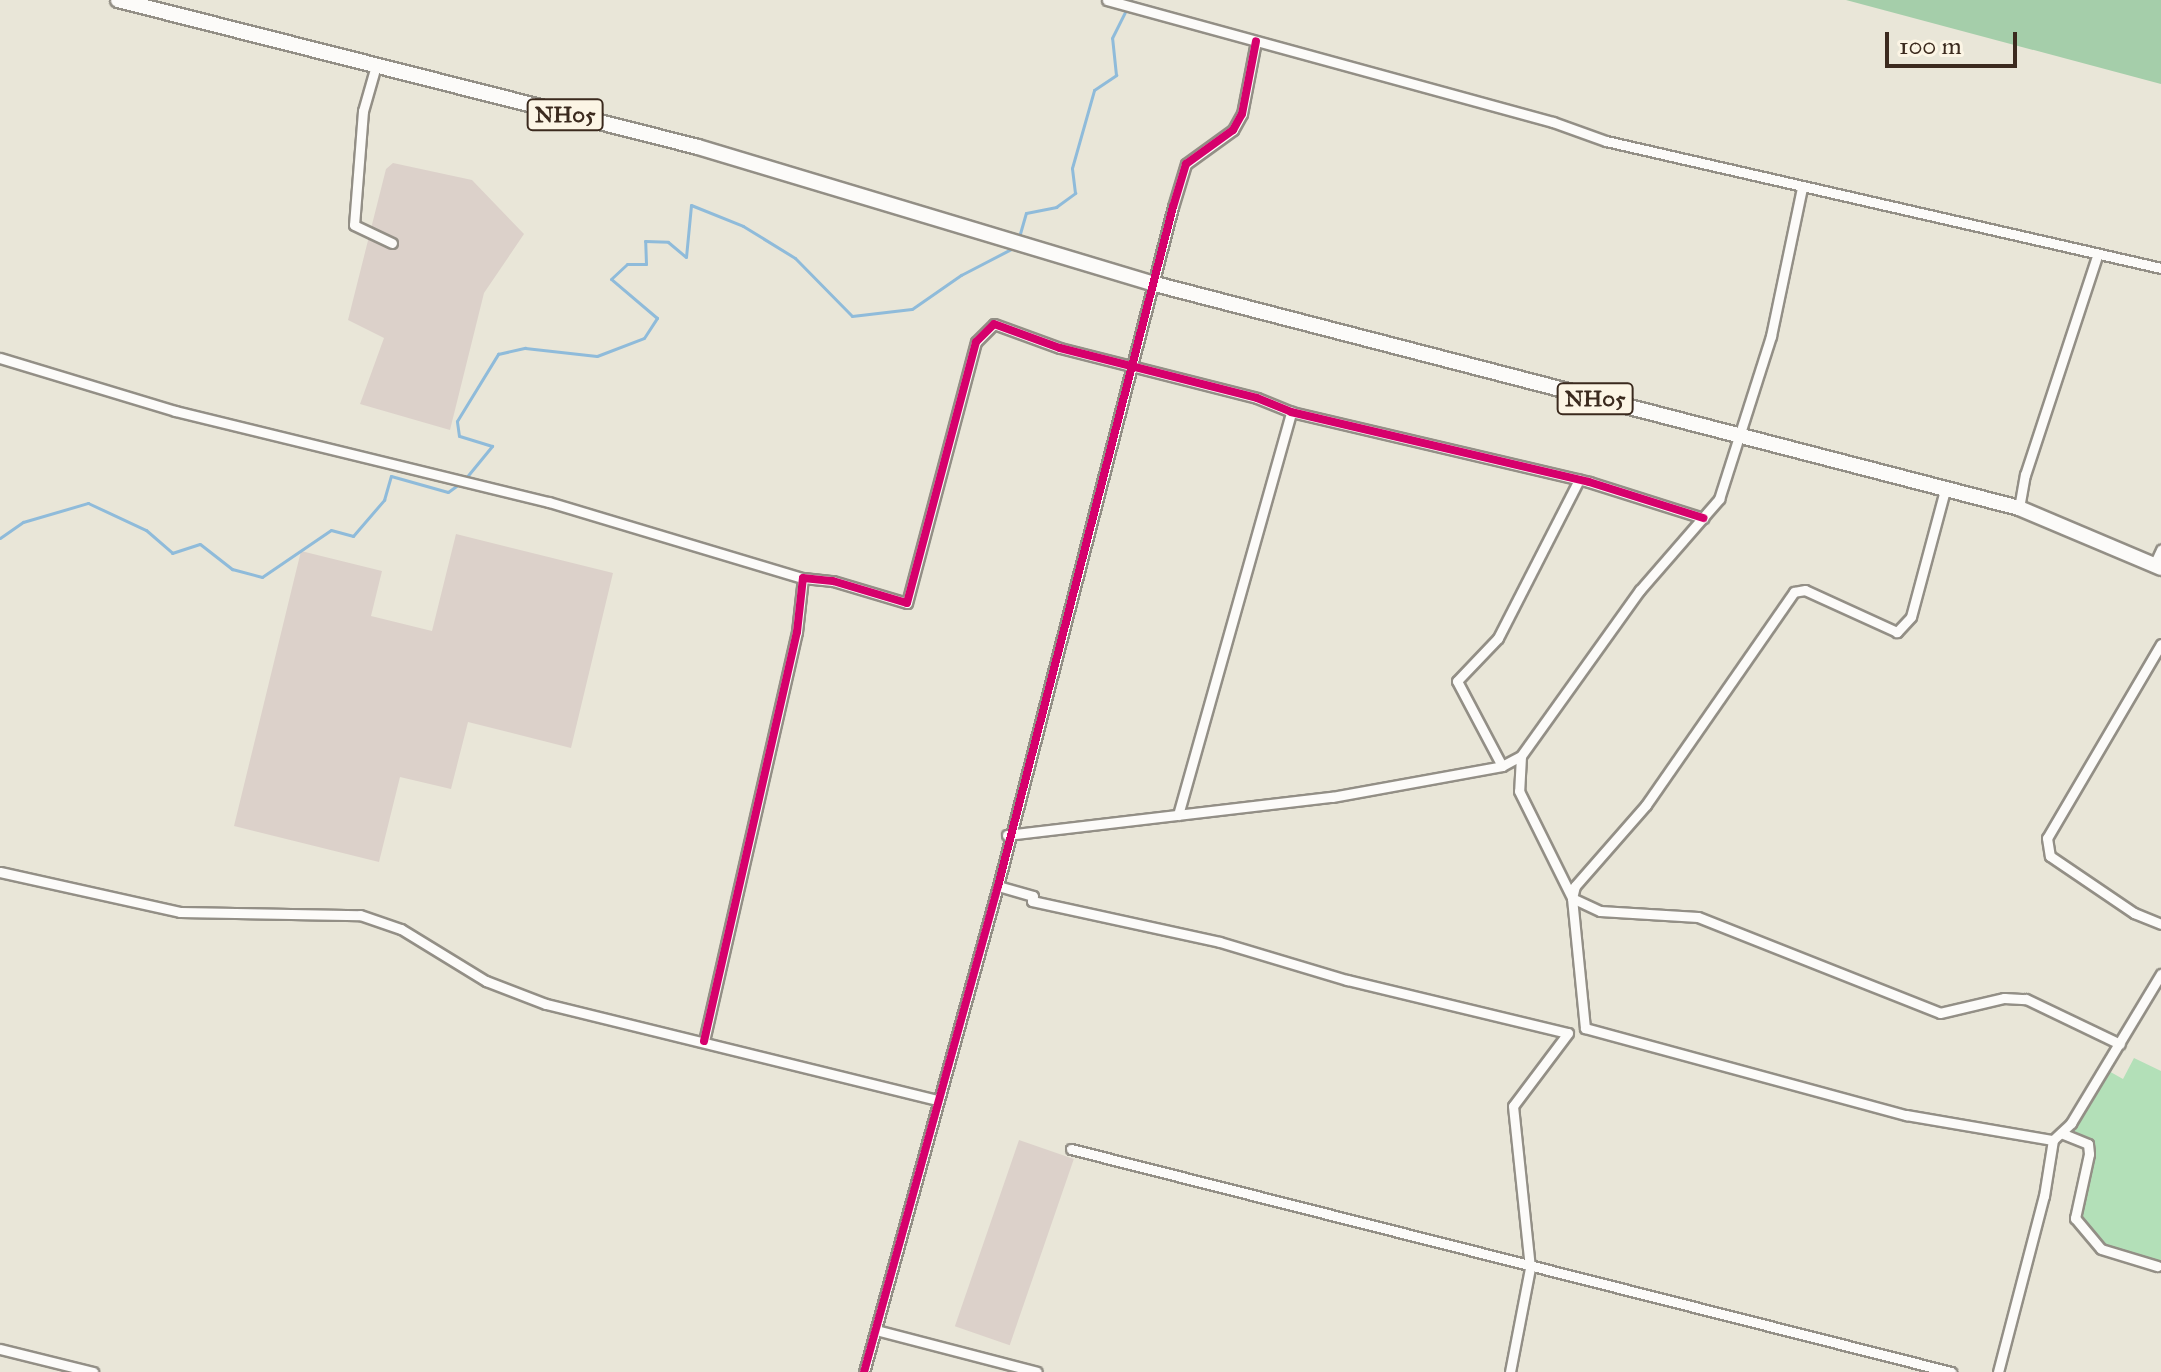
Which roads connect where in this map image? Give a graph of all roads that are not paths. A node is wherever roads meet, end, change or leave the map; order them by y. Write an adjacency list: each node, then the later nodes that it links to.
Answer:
1 (118, 0): 4 (main road, NH05)
2 (1112, 1): 3 (street)
3 (1256, 41): 5 (street); 9 (street)
4 (375, 69): 6 (street); 9 (main road, NH05)
5 (1802, 187): 7 (street); 13 (street)
6 (392, 243)
7 (2097, 256): 8 (street); 16 (street)
8 (2161, 268)
9 (1155, 284): 11 (street); 13 (main road, NH05)
10 (0, 358): 20 (street)
11 (1131, 366): 12 (street); 20 (street); 25 (street)
12 (1291, 412): 14 (street); 24 (street)
13 (1743, 434): 15 (main road, NH05); 17 (street)
14 (1579, 480): 17 (street); 23 (street)
15 (1945, 490): 16 (main road, NH05); 28 (street)
16 (2019, 508): 19 (main road, NH05)
17 (1703, 518): 22 (street)
18 (2161, 550): 19 (street)
19 (2158, 566)
20 (803, 578): 31 (street)
21 (2161, 644): 29 (street)
22 (1521, 756): 23 (street); 28 (street)
23 (1502, 766): 24 (street)
24 (1178, 815): 25 (street)
25 (1007, 835): 27 (street)
26 (0, 872): 31 (street)
27 (998, 886): 33 (street); 36 (street)
28 (1572, 898): 32 (street); 34 (street)
29 (2159, 918)
30 (2161, 974): 32 (street)
31 (704, 1041): 33 (street)
32 (2120, 1044): 34 (street)
33 (937, 1100): 38 (street)
34 (2057, 1136): 37 (street); 45 (street)
35 (1071, 1149): 36 (street)
36 (1530, 1268): 43 (street); 44 (street)
37 (2160, 1268)
38 (876, 1330): 41 (street); 42 (street)
39 (0, 1349): 40 (street)
40 (93, 1372)
41 (864, 1372)
42 (1037, 1372)
43 (1510, 1372)
44 (1951, 1372)
45 (1998, 1372)

